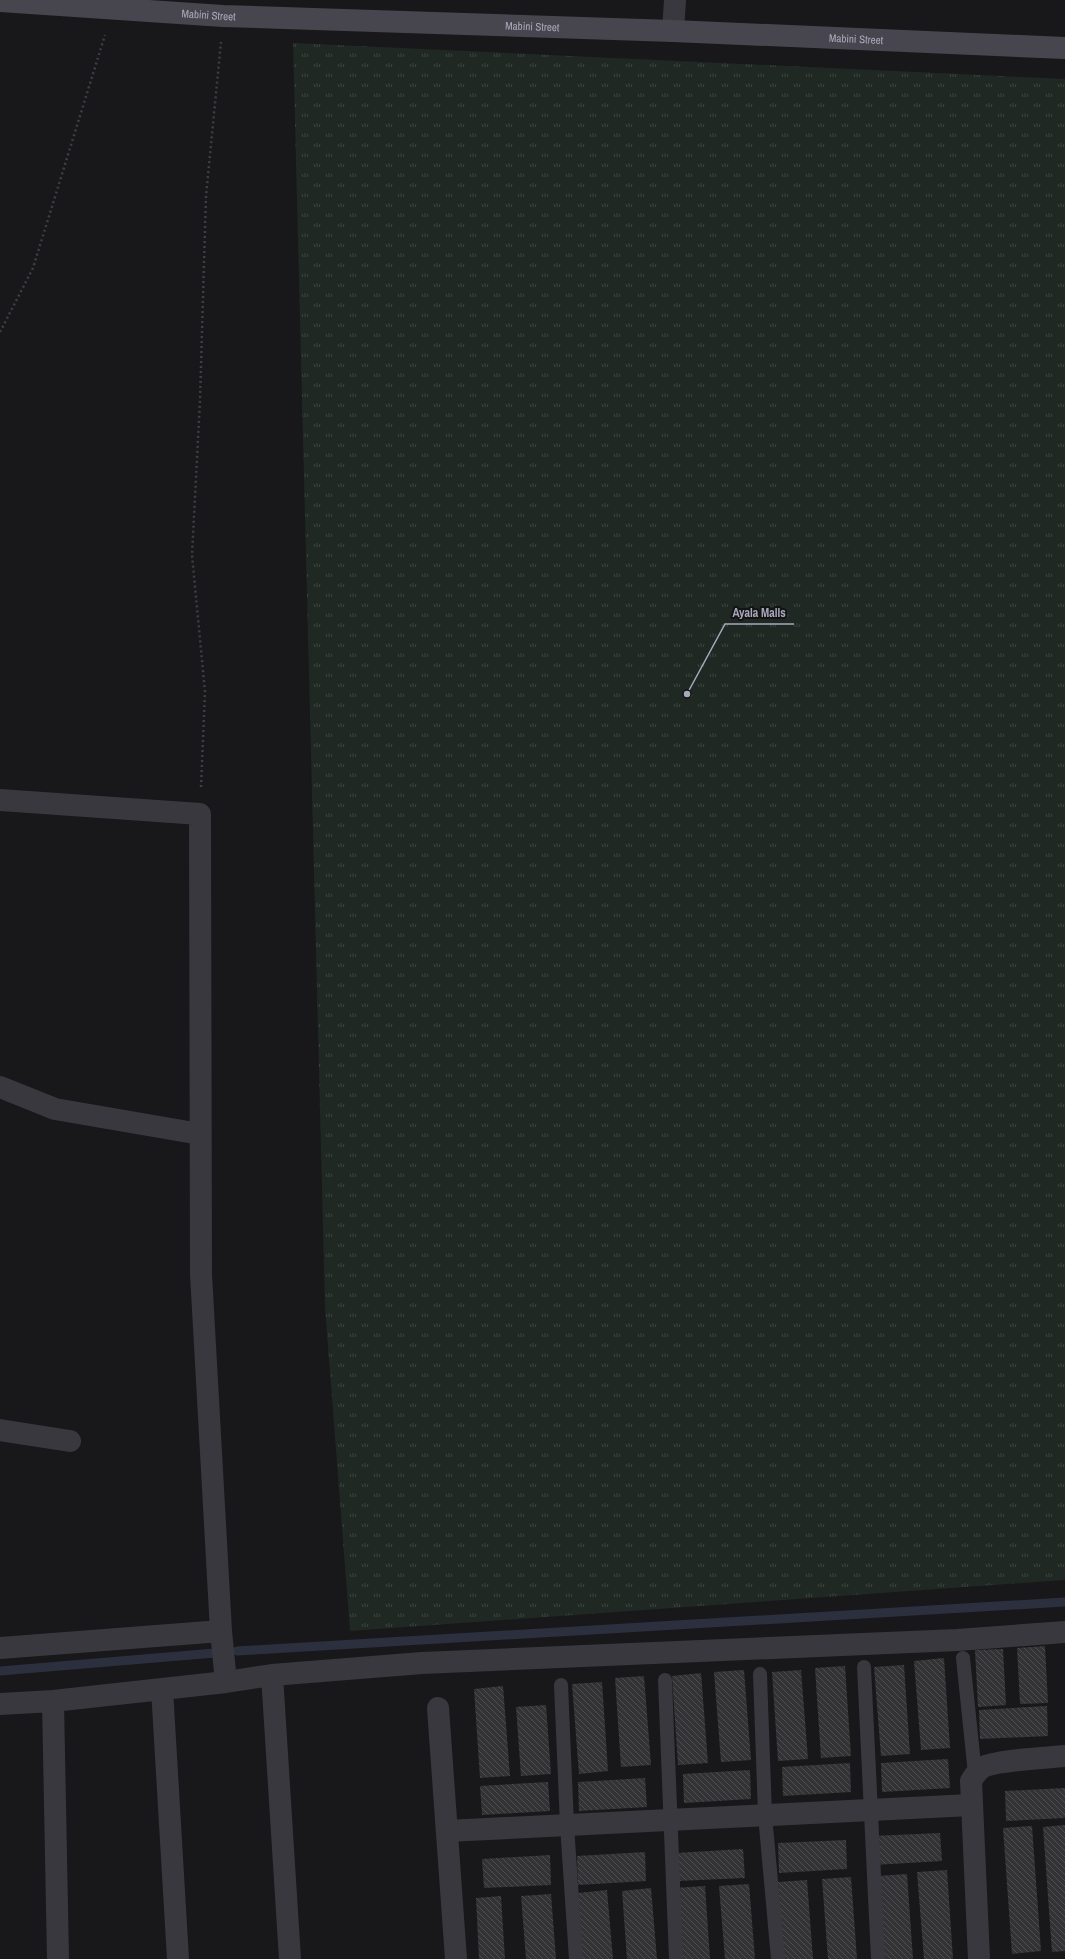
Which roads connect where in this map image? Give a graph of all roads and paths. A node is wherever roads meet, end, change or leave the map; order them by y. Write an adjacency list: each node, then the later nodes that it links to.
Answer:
1 (675, 0): 4 (street)
2 (0, 1): 3 (main road, Mabini Street)
3 (183, 7): 4 (main road, Mabini Street)
4 (673, 31): 7 (main road, Mabini Street)
5 (105, 34): 8 (path)
6 (221, 41): 10 (path)
7 (1065, 48)
8 (0, 332)
9 (0, 800): 10 (street)
10 (200, 814): 12 (street)
11 (0, 1087): 12 (street)
12 (200, 1134): 15 (street)
13 (0, 1430): 14 (street)
14 (70, 1441)
15 (221, 1631): 17 (street); 23 (street)
16 (1065, 1632): 21 (street)
17 (0, 1648)
18 (963, 1658): 30 (lane)
19 (864, 1667): 32 (lane)
20 (760, 1674): 33 (lane)
21 (272, 1675): 23 (street); 39 (street)
22 (665, 1680): 34 (lane)
23 (226, 1682): 25 (street)
24 (561, 1685): 35 (lane)
25 (162, 1689): 26 (street); 38 (street)
26 (53, 1701): 27 (street); 37 (street)
27 (0, 1704)
28 (438, 1708): 36 (street)
29 (1065, 1756): 30 (street)
30 (975, 1774): 31 (street)
31 (971, 1805): 32 (street); 45 (street)
32 (870, 1810): 33 (street); 44 (lane)
33 (765, 1815): 34 (street); 43 (lane)
34 (670, 1820): 35 (street); 42 (lane)
35 (567, 1825): 36 (street); 41 (lane)
36 (447, 1831): 40 (street)
37 (58, 1959)
38 (178, 1959)
39 (290, 1959)
40 (456, 1959)
41 (576, 1959)
42 (676, 1959)
43 (778, 1959)
44 (878, 1959)
45 (979, 1959)

